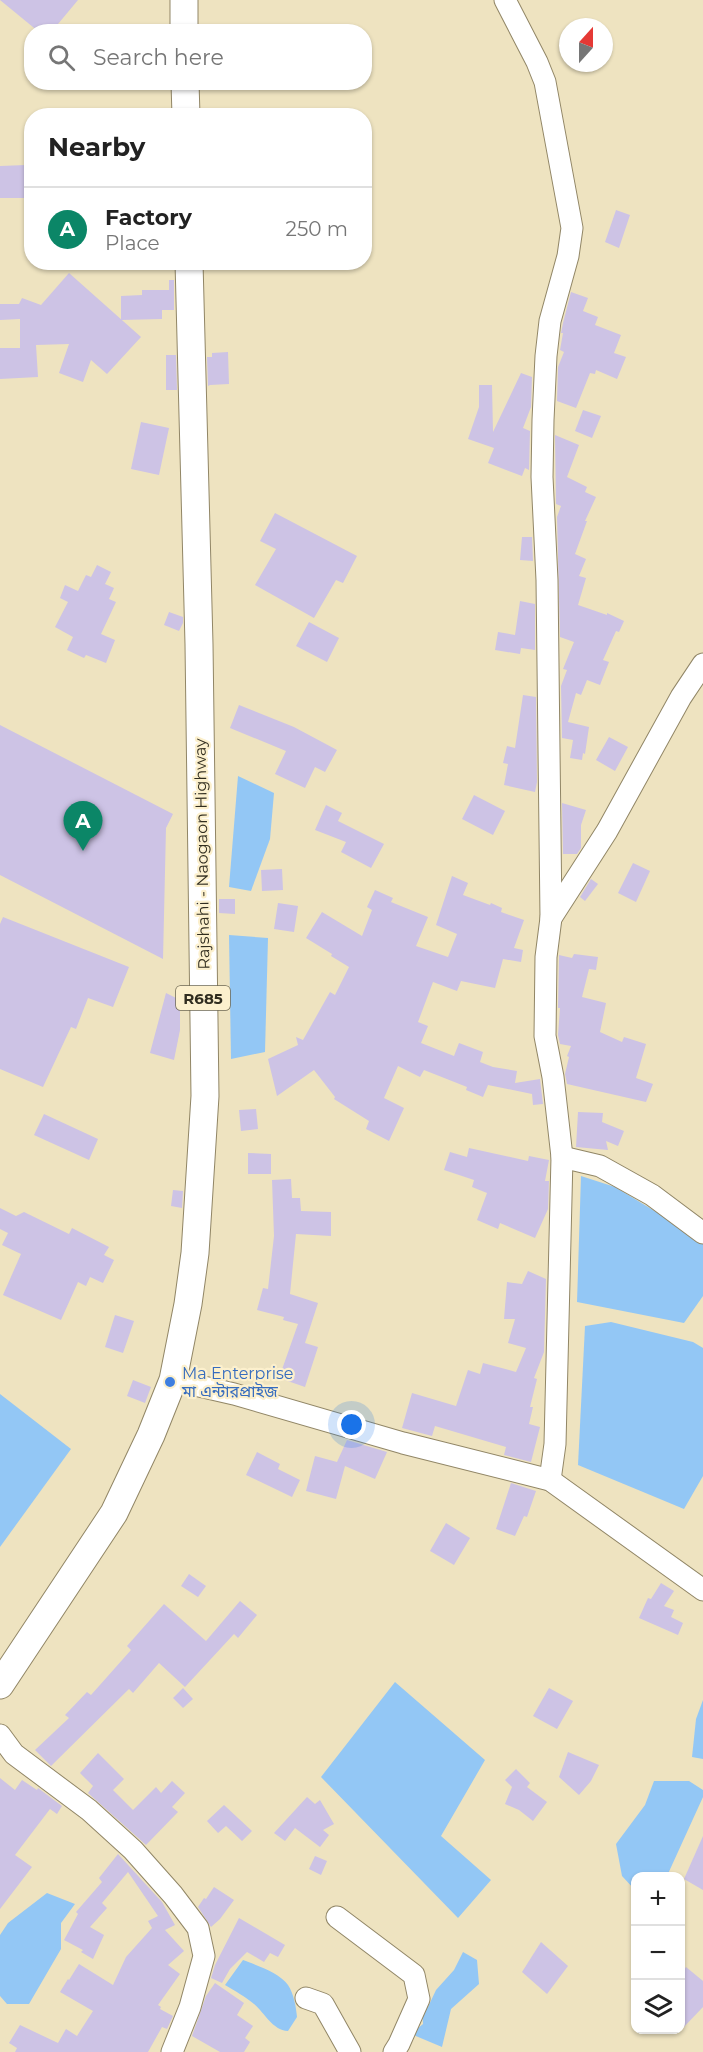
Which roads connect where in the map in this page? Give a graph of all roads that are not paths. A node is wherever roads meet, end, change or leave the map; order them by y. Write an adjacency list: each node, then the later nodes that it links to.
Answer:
1 (184, 0): 3 (main road)
2 (505, 0): 8 (street)
3 (184, 24)
4 (185, 90): 5 (main road)
5 (186, 108)
6 (189, 270): 11 (main road, Rajshahi - Naogaon Highway / R685)
7 (703, 664): 8 (street)
8 (551, 918): 9 (street)
9 (562, 1157): 10 (street); 12 (street)
10 (703, 1233)
11 (173, 1380): 12 (street); 14 (main road, Rajshahi - Naogaon Highway / R685)
12 (550, 1480): 13 (street)
13 (703, 1590)
14 (0, 1685)
15 (0, 1735): 18 (street)
16 (338, 1917): 20 (street)
17 (306, 1998): 19 (street)
18 (172, 2052)
19 (350, 2052)
20 (394, 2052)

